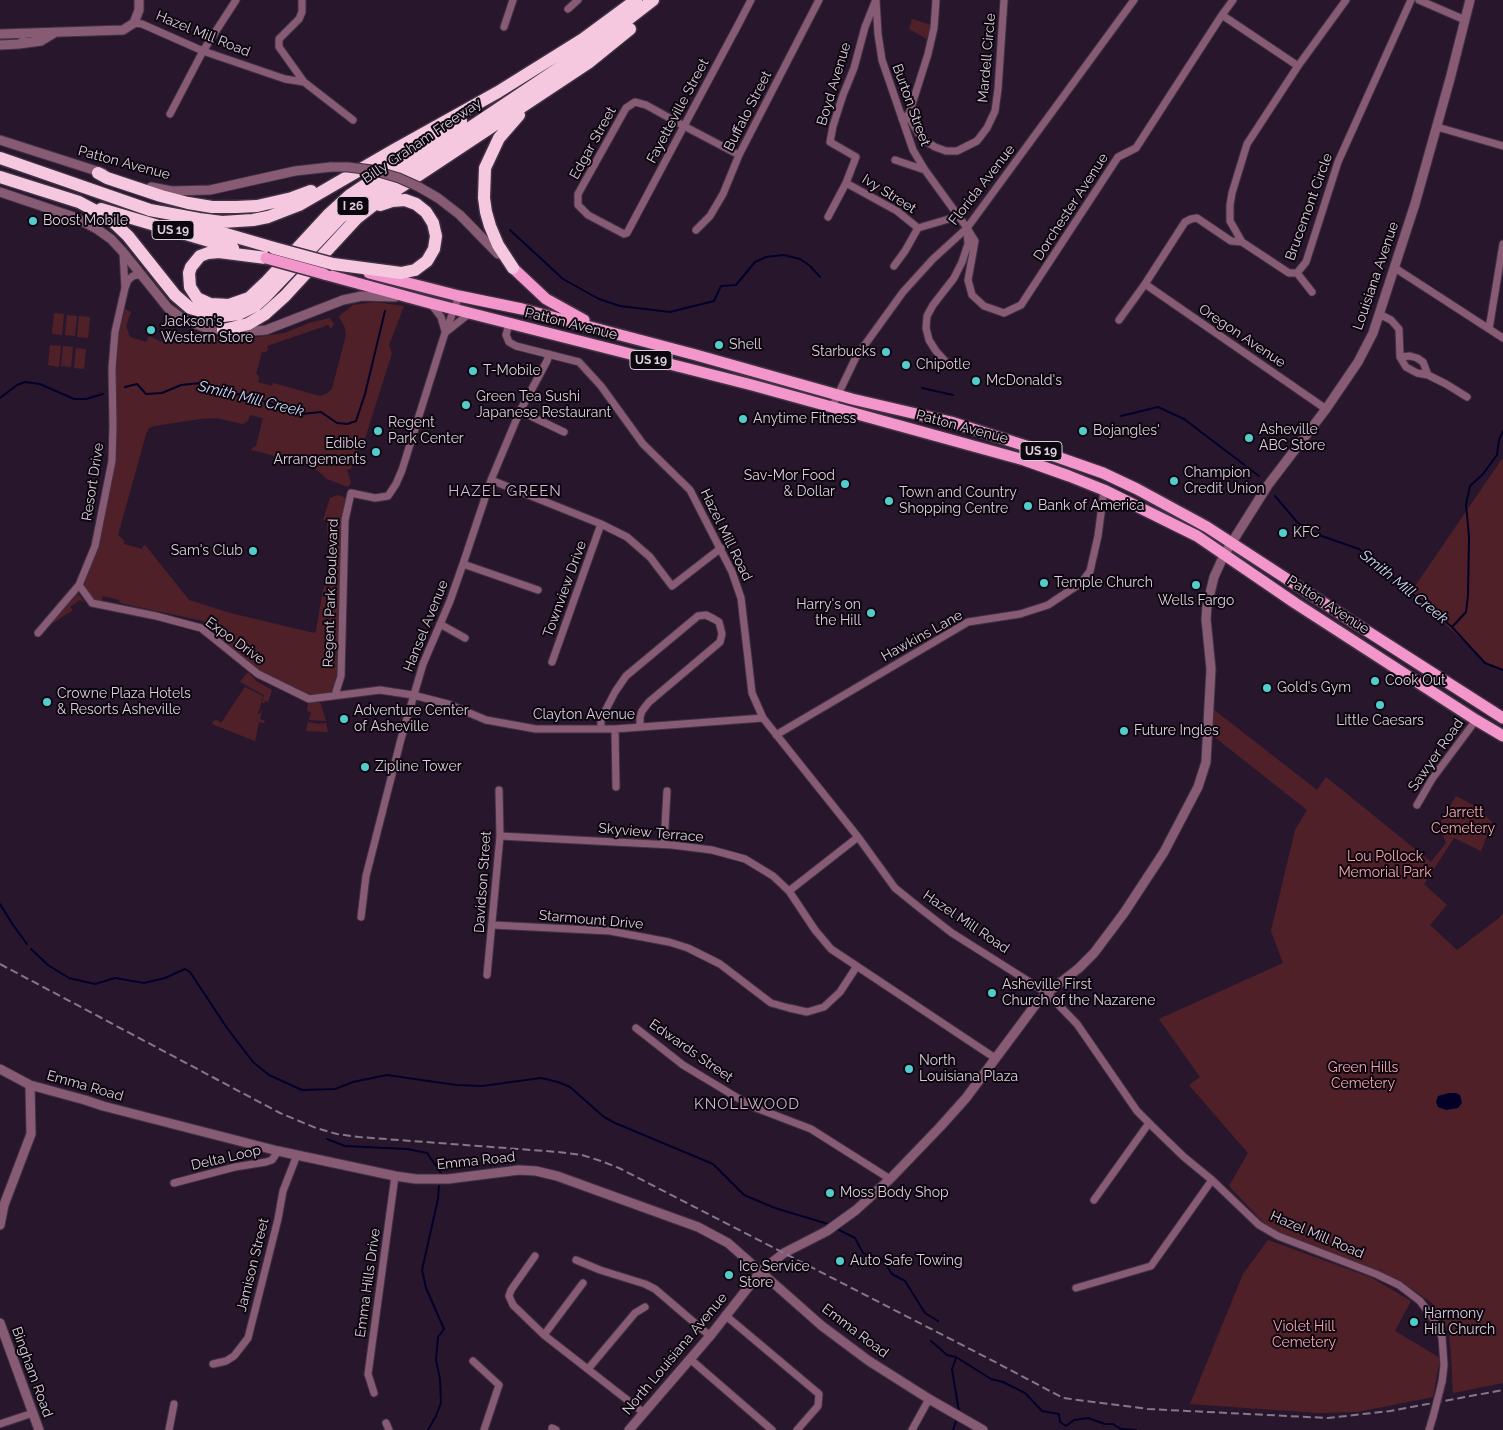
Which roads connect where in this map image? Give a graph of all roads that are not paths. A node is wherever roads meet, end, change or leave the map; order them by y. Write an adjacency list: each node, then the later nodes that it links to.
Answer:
1 (139, 0): 23 (street)
2 (236, 0): 30 (street)
3 (302, 0): 32 (street)
4 (514, 0): 24 (street)
5 (578, 0): 20 (street)
6 (636, 0): 34 (highway, Billy Graham Freeway / I 26)
7 (653, 0): 51 (highway, Billy Graham Freeway / I 26)
8 (664, 0): 33 (highway)
9 (751, 0): 38 (street, Fayetteville Street)
10 (819, 0): 42 (street, Buffalo Street)
11 (876, 0): 36 (street, Burton Street); 48 (street, Boyd Avenue)
12 (936, 0): 36 (street)
13 (1004, 0): 36 (street, Mardell Circle)
14 (1134, 0): 57 (street, Florida Avenue)
15 (1233, 0): 21 (street, Dorchester Avenue)
16 (1346, 0): 31 (street, Brucemont Circle)
17 (1411, 0): 69 (street, Brucemont Circle)
18 (1419, 0): 22 (street)
19 (1470, 0): 22 (street, Louisiana Avenue)
20 (568, 9)
21 (1222, 15): 31 (street); 57 (street, Dorchester Avenue)
22 (1465, 20): 39 (street, Louisiana Avenue)
23 (134, 23): 25 (street, Hazel Mill Road); 30 (street, Hazel Mill Road)
24 (504, 26)
25 (57, 32): 26 (street, Hazel Mill Road); 28 (street)
26 (24, 33): 27 (street, Hazel Mill Road); 28 (street)
27 (0, 34)
28 (19, 44): 29 (street)
29 (0, 45)
30 (203, 51): 32 (street, Hazel Mill Road); 35 (street)
31 (1298, 66): 60 (street, Brucemont Circle)
32 (304, 82): 37 (street, Hazel Mill Road)
33 (549, 89): 55 (highway); 66 (highway)
34 (498, 92): 49 (highway, Billy Graham Freeway / I 26); 63 (highway)
35 (170, 114)
36 (902, 119): 45 (street, Burton Street)
37 (353, 120)
38 (684, 126): 42 (street); 59 (street, Fayetteville Street); 59 (street, Edgar Street)
39 (1437, 127): 41 (street); 67 (street, Louisiana Avenue)
40 (0, 140): 46 (street, Patton Avenue)
41 (1503, 146)
42 (739, 155): 58 (street, Buffalo Street)
43 (0, 158): 52 (highway, Billy Graham Freeway / I 26)
44 (895, 160): 45 (street)
45 (925, 170): 53 (street, Burton Street)
46 (98, 172): 49 (highway); 66 (street, Patton Avenue, bridge)
47 (0, 177): 51 (highway, Billy Graham Freeway / I 26)
48 (846, 183): 54 (street, Boyd Avenue); 56 (street, Ivy Street)
49 (332, 185): 52 (highway, Billy Graham Freeway / I 26)
50 (2, 195): 62 (street, Patton Avenue)
51 (79, 202): 63 (highway, Patton Avenue / US 19)
52 (150, 210): 63 (highway, Patton Avenue / US 19)
53 (958, 216): 56 (street); 57 (street, Burton Street)
54 (828, 217)
55 (351, 224): 64 (highway); 82 (highway)
56 (918, 228): 65 (street)
57 (967, 228): 88 (street); 90 (street, Florida Avenue)
58 (696, 230)
59 (627, 233)
60 (1242, 242): 69 (street, Brucemont Circle); 70 (street)
61 (1503, 244): 81 (street)
62 (123, 252): 68 (street, Patton Avenue); 71 (street, Resort Drive)
63 (270, 253): 64 (highway, Patton Avenue / US 19, bridge); 74 (main road, Patton Avenue / US 19, bridge)
64 (333, 264): 73 (main road, Patton Avenue / US 19)
65 (894, 266)
66 (513, 268): 84 (main road, Patton Avenue)
67 (1395, 268): 78 (street, Louisiana Avenue); 81 (street)
68 (141, 274): 71 (street); 82 (street, Patton Avenue)
69 (1297, 274): 72 (street)
70 (1144, 284): 79 (street); 93 (street, Oregon Avenue)
71 (125, 288): 103 (street, Resort Drive)
72 (1312, 292)
73 (459, 296): 76 (street, Regent Park Boulevard); 84 (main road, Patton Avenue / US 19)
74 (414, 299): 75 (main road, Patton Avenue / US 19); 82 (street, Patton Avenue)
75 (430, 303): 76 (main road, Patton Avenue / US 19); 83 (street)
76 (454, 309): 77 (main road, Patton Avenue / US 19); 83 (street, Regent Park Boulevard)
77 (470, 313): 80 (main road, Patton Avenue / US 19); 83 (street)
78 (1379, 314): 87 (street); 93 (street, Louisiana Avenue)
79 (1119, 320)
80 (509, 324): 86 (street, Hazel Mill Road); 92 (main road, Patton Avenue / US 19)
81 (1488, 329): 85 (street)
82 (223, 330)
83 (446, 332): 110 (street, Regent Park Boulevard)
84 (608, 332): 90 (main road, Patton Avenue / US 19)
85 (1503, 338)
86 (548, 354): 94 (street, Hansel Avenue); 100 (street, Hazel Mill Road)
87 (1400, 357): 89 (street); 89 (street)
88 (948, 364)
89 (1428, 376): 91 (street)
90 (837, 394): 92 (street, Florida Avenue); 99 (main road, Patton Avenue / US 19)
91 (1467, 397)
92 (832, 407): 97 (main road, Patton Avenue / US 19)
93 (1326, 409): 99 (street, Louisiana Avenue)
94 (520, 411): 95 (street); 96 (street, Hansel Avenue)
95 (564, 432)
96 (491, 480): 98 (street); 102 (street, Hansel Avenue)
97 (1104, 490): 101 (main road, Patton Avenue / US 19); 118 (street, Hawkins Lane)
98 (601, 524): 100 (street); 108 (street, Townview Drive)
99 (1232, 542): 101 (street, Louisiana Avenue); 113 (main road, Patton Avenue / US 19)
100 (720, 548): 112 (street, Hazel Mill Road)
101 (1224, 555): 114 (main road, Patton Avenue / US 19); 132 (street, North Louisiana Avenue)
102 (463, 564): 104 (street); 105 (street, Hansel Avenue)
103 (79, 586): 106 (street, Resort Drive); 110 (street, Expo Drive)
104 (538, 590)
105 (440, 624): 107 (street); 111 (street, Hansel Avenue)
106 (38, 633)
107 (464, 638)
108 (552, 662)
109 (380, 690): 110 (street, Expo Drive); 111 (street, Clayton Avenue)
110 (335, 695)
111 (413, 695): 116 (street, Clayton Avenue); 128 (street, Hansel Avenue)
112 (763, 718): 115 (street, Clayton Avenue); 118 (street, Hazel Mill Road)
113 (1503, 718)
114 (1476, 720): 119 (main road, Patton Avenue / US 19); 123 (street, Sawyer Road)
115 (640, 727): 116 (street); 117 (street, Clayton Avenue)
116 (600, 729): 117 (street, Clayton Avenue)
117 (615, 729): 120 (street)
118 (776, 735): 125 (street, Hazel Mill Road)
119 (1503, 736)
120 (616, 788)
121 (499, 790): 124 (street, Davidson Street)
122 (666, 790): 126 (street)
123 (1417, 805)
124 (500, 836): 126 (street, Skyview Terrace); 129 (street, Davidson Street)
125 (858, 837): 127 (street); 132 (street, Hazel Mill Road)
126 (664, 844): 127 (street, Skyview Terrace)
127 (789, 891): 130 (street, Skyview Terrace)
128 (361, 918)
129 (493, 925): 130 (street, Starmount Drive); 131 (street, Davidson Street)
130 (857, 966): 134 (street, Skyview Terrace)
131 (487, 975)
132 (1047, 992): 134 (street, North Louisiana Avenue); 137 (street, Hazel Mill Road)
133 (636, 1028): 141 (street, Edwards Street)
134 (996, 1058): 141 (street, North Louisiana Avenue)
135 (0, 1070): 136 (street, Emma Road)
136 (30, 1085): 138 (street, Emma Road); 145 (street)
137 (1149, 1123): 142 (street, Hazel Mill Road); 144 (street)
138 (278, 1151): 139 (street, Emma Road); 143 (street, Delta Loop)
139 (297, 1156): 140 (street, Emma Road); 158 (street, Jamison Street)
140 (395, 1176): 148 (street, Emma Road); 160 (street, Emma Hills Drive)
141 (890, 1179): 148 (street, North Louisiana Avenue)
142 (1212, 1180): 150 (street); 174 (street, Hazel Mill Road, bridge)
143 (174, 1183)
144 (1094, 1200)
145 (0, 1225)
146 (535, 1256): 154 (street)
147 (576, 1260): 155 (street)
148 (761, 1271): 152 (street, North Louisiana Avenue); 161 (street, Emma Road)
149 (583, 1284): 154 (street)
150 (1076, 1288)
151 (646, 1308): 159 (street)
152 (725, 1315): 155 (street, North Louisiana Avenue); 171 (street)
153 (0, 1323): 163 (street, Bingham Road)
154 (544, 1335): 159 (street)
155 (710, 1336): 156 (street, North Louisiana Avenue)
156 (690, 1359): 164 (street, North Louisiana Avenue); 170 (street)
157 (473, 1361): 168 (street)
158 (213, 1364)
159 (588, 1369): 164 (street)
160 (374, 1393)
161 (929, 1399): 172 (street); 173 (street, Emma Road)
162 (174, 1404): 167 (street)
163 (33, 1412): 165 (street); 166 (street, Bingham Road)
164 (644, 1413): 169 (street, North Louisiana Avenue)
165 (0, 1424)
166 (39, 1430)
167 (169, 1430)
168 (484, 1430)
169 (630, 1430)
170 (772, 1430)
171 (797, 1430)
172 (912, 1430)
173 (983, 1430)
174 (1429, 1430)

